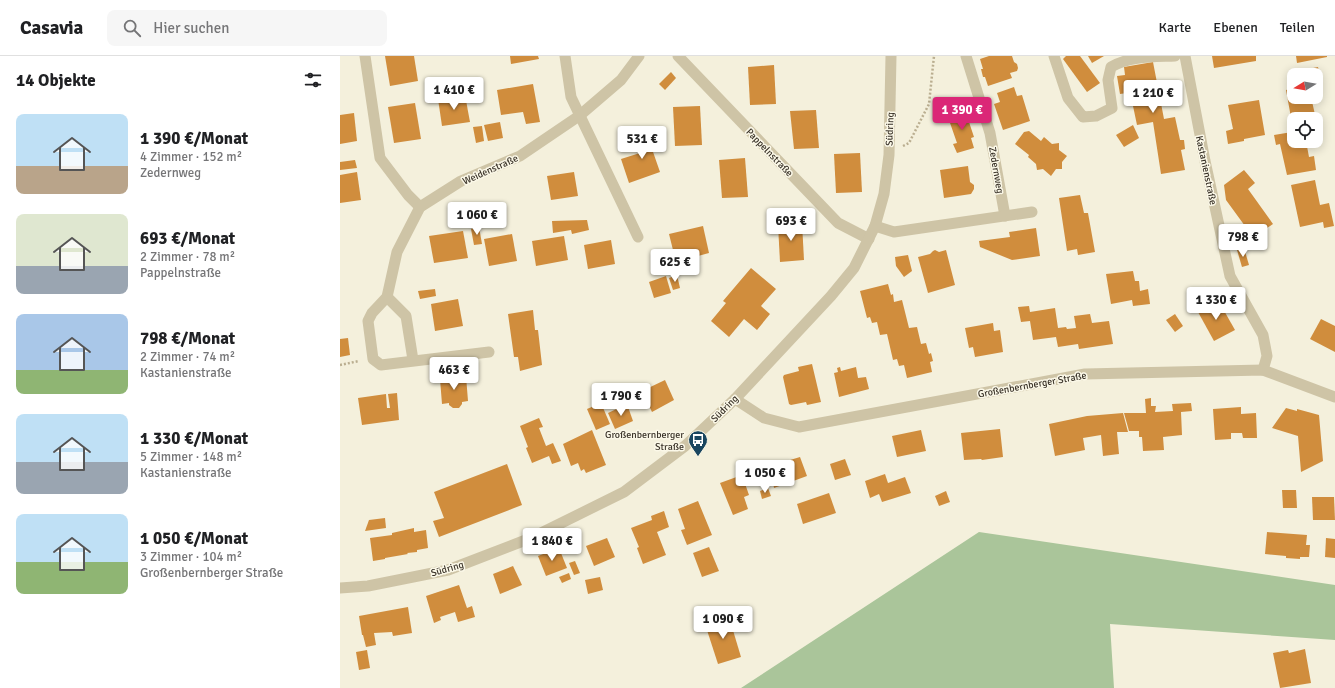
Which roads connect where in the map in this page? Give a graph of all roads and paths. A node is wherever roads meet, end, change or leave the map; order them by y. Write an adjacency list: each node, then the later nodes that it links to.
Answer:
1 (365, 56): 13 (street)
2 (564, 56): 11 (street)
3 (639, 56): 11 (street, Weidenstraße)
4 (678, 56): 18 (street, Pappelnstraße)
5 (892, 56): 12 (street, Südring)
6 (934, 56): 12 (path)
7 (966, 56): 15 (street, Zedernweg)
8 (1054, 56): 9 (street)
9 (1175, 56)
10 (1185, 56): 24 (street, Kastanienstraße)
11 (579, 116): 13 (street, Weidenstraße); 17 (street)
12 (889, 155): 16 (street, Südring)
13 (420, 207): 19 (street)
14 (1032, 212): 15 (street)
15 (1006, 216): 16 (street)
16 (875, 226): 18 (street, Südring)
17 (638, 237)
18 (870, 238): 26 (street, Südring)
19 (387, 297): 21 (street); 22 (street)
20 (489, 352): 22 (street)
21 (373, 358): 22 (street); 23 (path)
22 (413, 360)
23 (340, 365)
24 (1263, 370): 25 (street, Großenbernberger Straße); 26 (street, Großenbernberger Straße)
25 (1335, 397)
26 (735, 398): 27 (street, Südring)
27 (340, 588)

